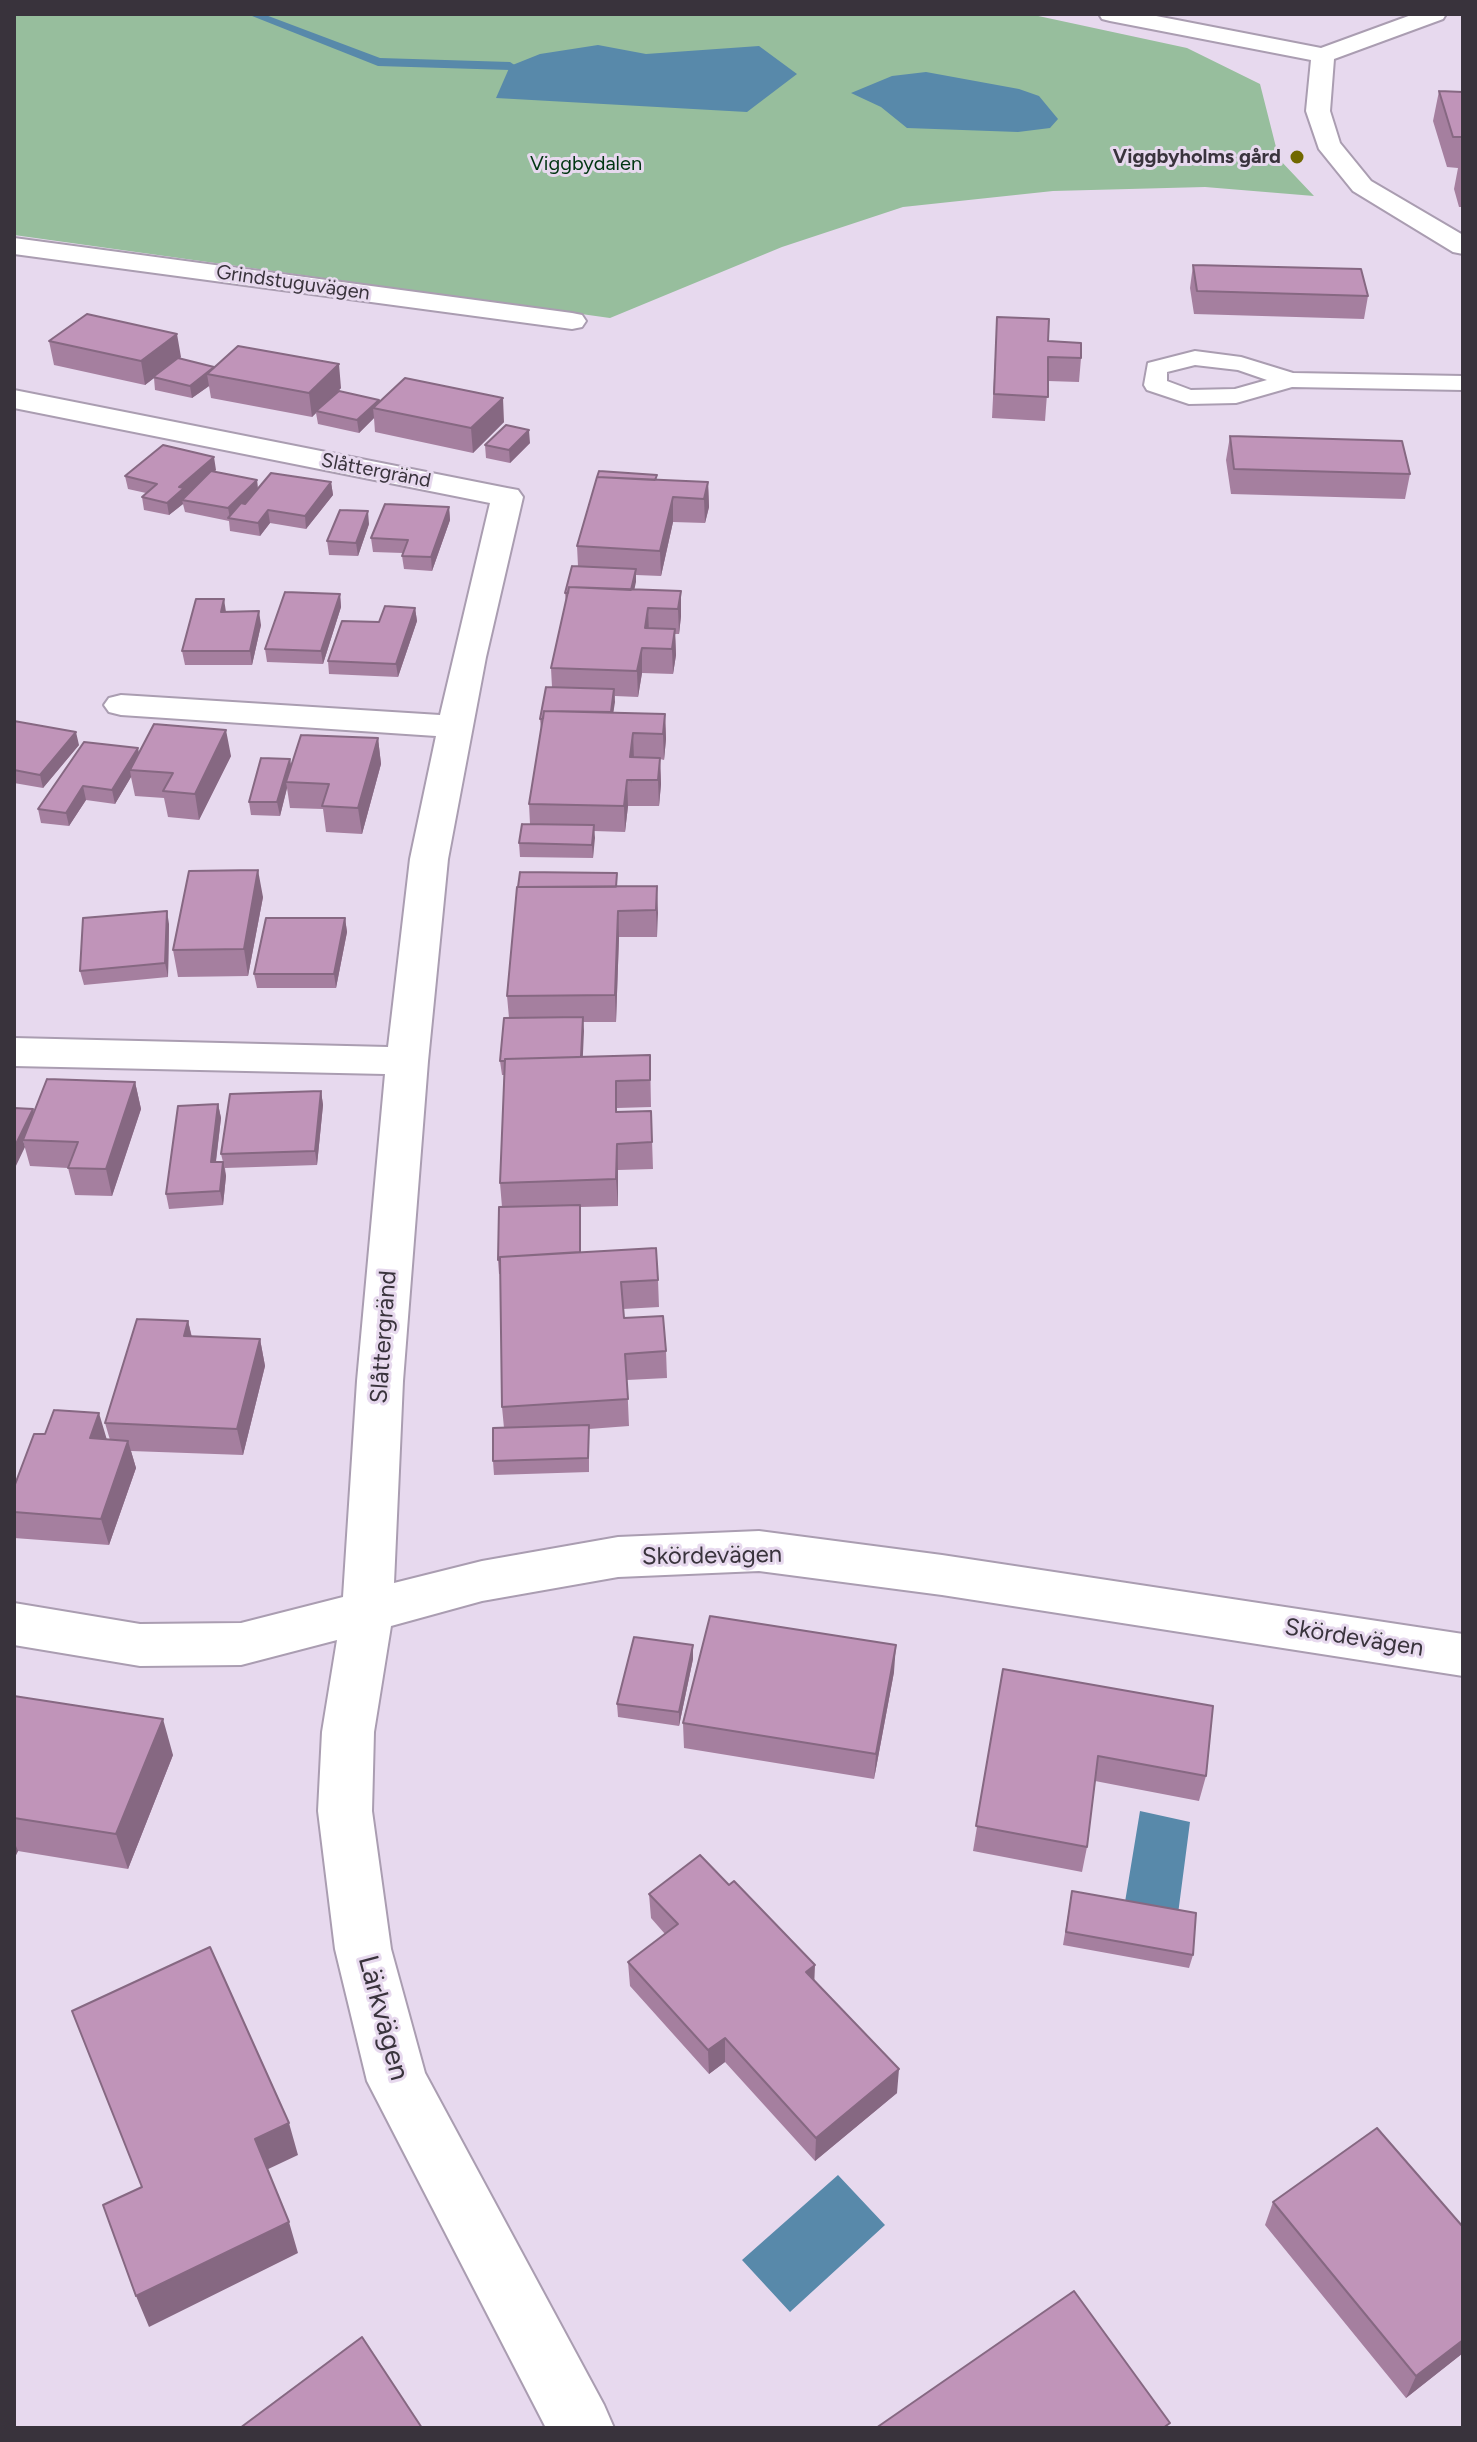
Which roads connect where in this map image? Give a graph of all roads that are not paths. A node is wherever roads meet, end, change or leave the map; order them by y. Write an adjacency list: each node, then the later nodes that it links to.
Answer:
1 (1110, 14): 3 (street)
2 (1435, 14): 3 (street)
3 (1323, 55): 5 (street)
4 (14, 246): 6 (street, Grindstuguvägen)
5 (1463, 246)
6 (572, 321)
7 (1291, 380): 7 (lane); 8 (lane)
8 (1463, 383)
9 (14, 399): 11 (street, Slåttergränd)
10 (121, 705): 11 (street)
11 (455, 727): 13 (street, Slåttergränd)
12 (14, 1052): 13 (street)
13 (407, 1061): 14 (street, Slåttergränd)
14 (367, 1614): 15 (street, Skördevägen); 16 (street, Skördevägen); 17 (street, Lärkvägen)
15 (14, 1624)
16 (1463, 1655)
17 (581, 2428)

